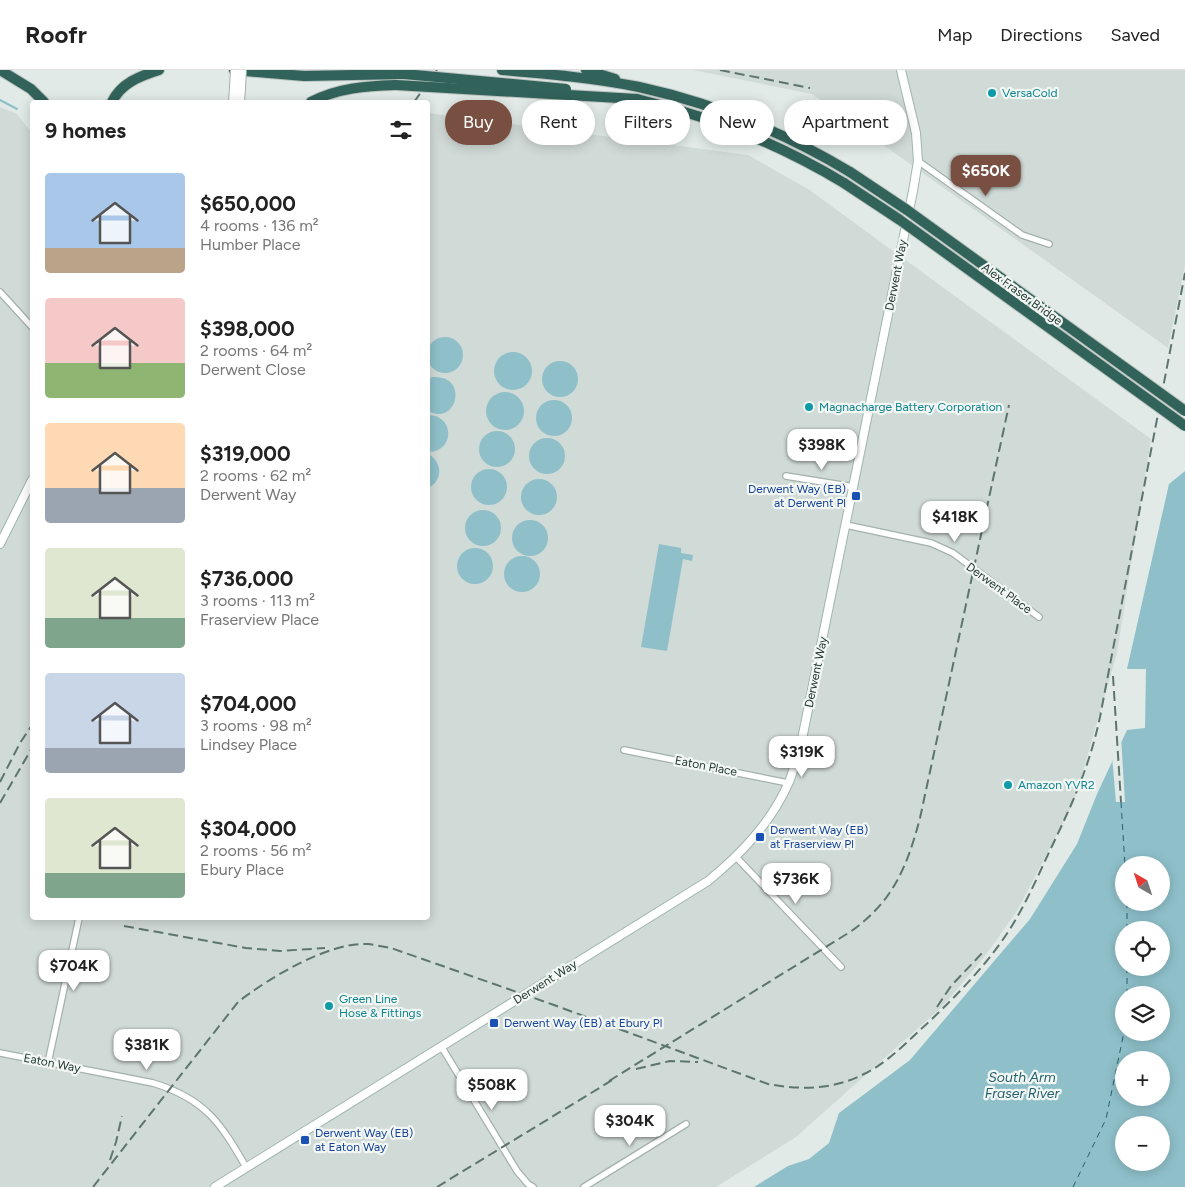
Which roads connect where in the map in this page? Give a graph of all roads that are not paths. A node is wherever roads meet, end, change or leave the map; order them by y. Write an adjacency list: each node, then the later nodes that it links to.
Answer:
1 (0, 70): 13 (highway)
2 (159, 70): 16 (highway)
3 (235, 70): 9 (highway); 11 (street, bridge)
4 (242, 70): 11 (street, bridge)
5 (366, 70): 9 (highway)
6 (502, 70): 12 (highway)
7 (586, 70): 12 (highway)
8 (901, 70): 20 (street, Derwent Way)
9 (404, 74): 14 (highway, bridge)
10 (0, 76): 13 (highway)
11 (237, 87): 17 (street); 18 (street)
12 (639, 87): 24 (highway, Alex Fraser Bridge, bridge)
13 (31, 89): 15 (highway)
14 (636, 99): 19 (highway, bridge); 25 (highway, Alex Fraser Bridge, bridge)
15 (42, 100)
16 (113, 100)
17 (233, 100)
18 (240, 100)
19 (316, 100)
20 (918, 161): 21 (street); 28 (street, Derwent Way)
21 (1049, 244)
22 (0, 292): 23 (street)
23 (30, 325)
24 (1185, 411)
25 (1185, 426)
26 (786, 476): 28 (street)
27 (30, 484): 30 (street)
28 (854, 487): 29 (street, Derwent Way)
29 (846, 526): 31 (street, Derwent Place); 33 (street, Derwent Way)
30 (0, 544)
31 (1039, 617)
32 (624, 750): 33 (street, Eaton Place)
33 (788, 783): 34 (street, Derwent Way)
34 (736, 857): 36 (street); 37 (street, Derwent Way)
35 (79, 920): 39 (street)
36 (841, 967)
37 (441, 1046): 41 (street, Derwent Way); 43 (street)
38 (0, 1053): 39 (street, Eaton Way)
39 (48, 1063): 41 (street, Eaton Way)
40 (686, 1124): 44 (street)
41 (246, 1167): 42 (street, Derwent Way)
42 (215, 1187)
43 (533, 1187)
44 (584, 1187)

